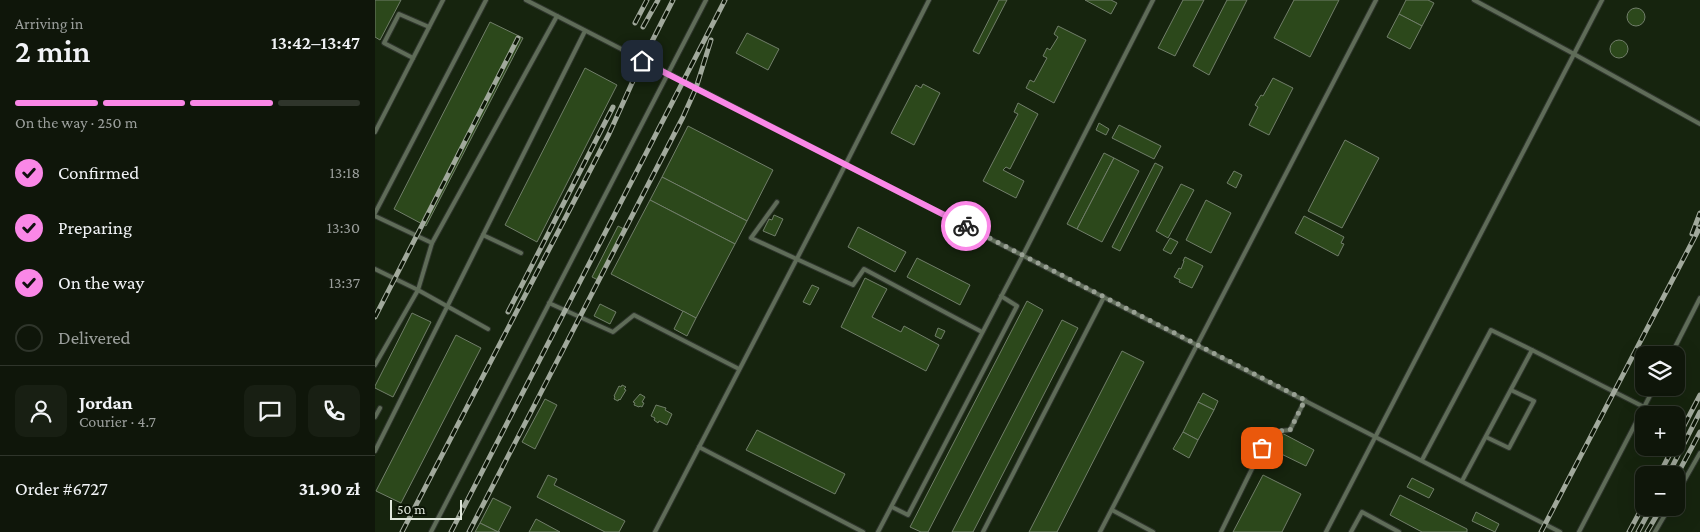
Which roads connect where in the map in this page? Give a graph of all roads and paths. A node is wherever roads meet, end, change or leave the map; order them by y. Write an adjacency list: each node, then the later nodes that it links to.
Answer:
1 (443, 0): 11 (lane)
2 (487, 0): 20 (lane)
3 (526, 0): 10 (lane)
4 (706, 0): 15 (lane)
5 (929, 0): 18 (lane)
6 (1153, 0): 24 (lane)
7 (1376, 0): 35 (lane)
8 (1474, 0): 13 (lane)
9 (1602, 0): 13 (lane)
10 (557, 16): 12 (lane); 22 (lane)
11 (429, 27): 14 (lane); 14 (lane)
12 (585, 31): 15 (lane); 21 (lane)
13 (1575, 54): 16 (lane); 46 (lane)
14 (413, 58): 17 (lane)
15 (668, 74): 18 (lane); 31 (lane)
16 (1700, 124)
17 (375, 132)
18 (846, 164): 24 (lane); 25 (lane)
19 (777, 202): 25 (lane)
20 (375, 215): 22 (lane)
21 (483, 235): 23 (lane); 32 (lane)
22 (432, 243): 27 (lane)
23 (521, 253)
24 (1023, 255): 28 (lane); 29 (lane)
25 (797, 258): 34 (lane); 39 (lane)
26 (375, 269): 27 (lane)
27 (418, 290): 32 (lane); 38 (lane)
28 (1001, 296): 34 (lane); 54 (lane)
29 (1104, 297): 35 (lane); 61 (lane)
30 (1700, 298): 36 (lane)
31 (549, 303): 39 (lane); 57 (lane)
32 (447, 307): 33 (lane); 49 (lane)
33 (488, 329)
34 (982, 332): 54 (lane)
35 (1198, 345): 41 (lane); 55 (lane)
36 (1676, 346)
37 (1532, 350): 40 (lane); 42 (lane); 51 (lane)
38 (375, 365)
39 (739, 369): 48 (lane)
40 (1511, 390): 47 (lane); 47 (lane)
41 (1305, 400): 46 (lane); 64 (lane)
42 (1642, 406)
43 (380, 408): 44 (lane)
44 (375, 417)
45 (1635, 424): 69 (lane)
46 (1376, 436): 51 (lane); 65 (lane)
47 (1486, 436): 53 (lane)
48 (699, 447): 58 (lane); 59 (lane)
49 (375, 451)
50 (1700, 453): 52 (lane)
51 (1421, 460): 53 (lane)
52 (1685, 479)
53 (1463, 481): 68 (lane)
54 (891, 507): 60 (lane)
55 (1112, 510): 62 (lane); 63 (lane)
56 (1664, 516): 70 (lane)
57 (431, 532)
58 (655, 532)
59 (863, 532)
60 (878, 532)
61 (983, 532)
62 (1100, 532)
63 (1153, 532)
64 (1221, 532)
65 (1326, 532)
66 (1351, 532): 67 (lane)
67 (1399, 532)
68 (1559, 532)
69 (1579, 532)
70 (1655, 532)

